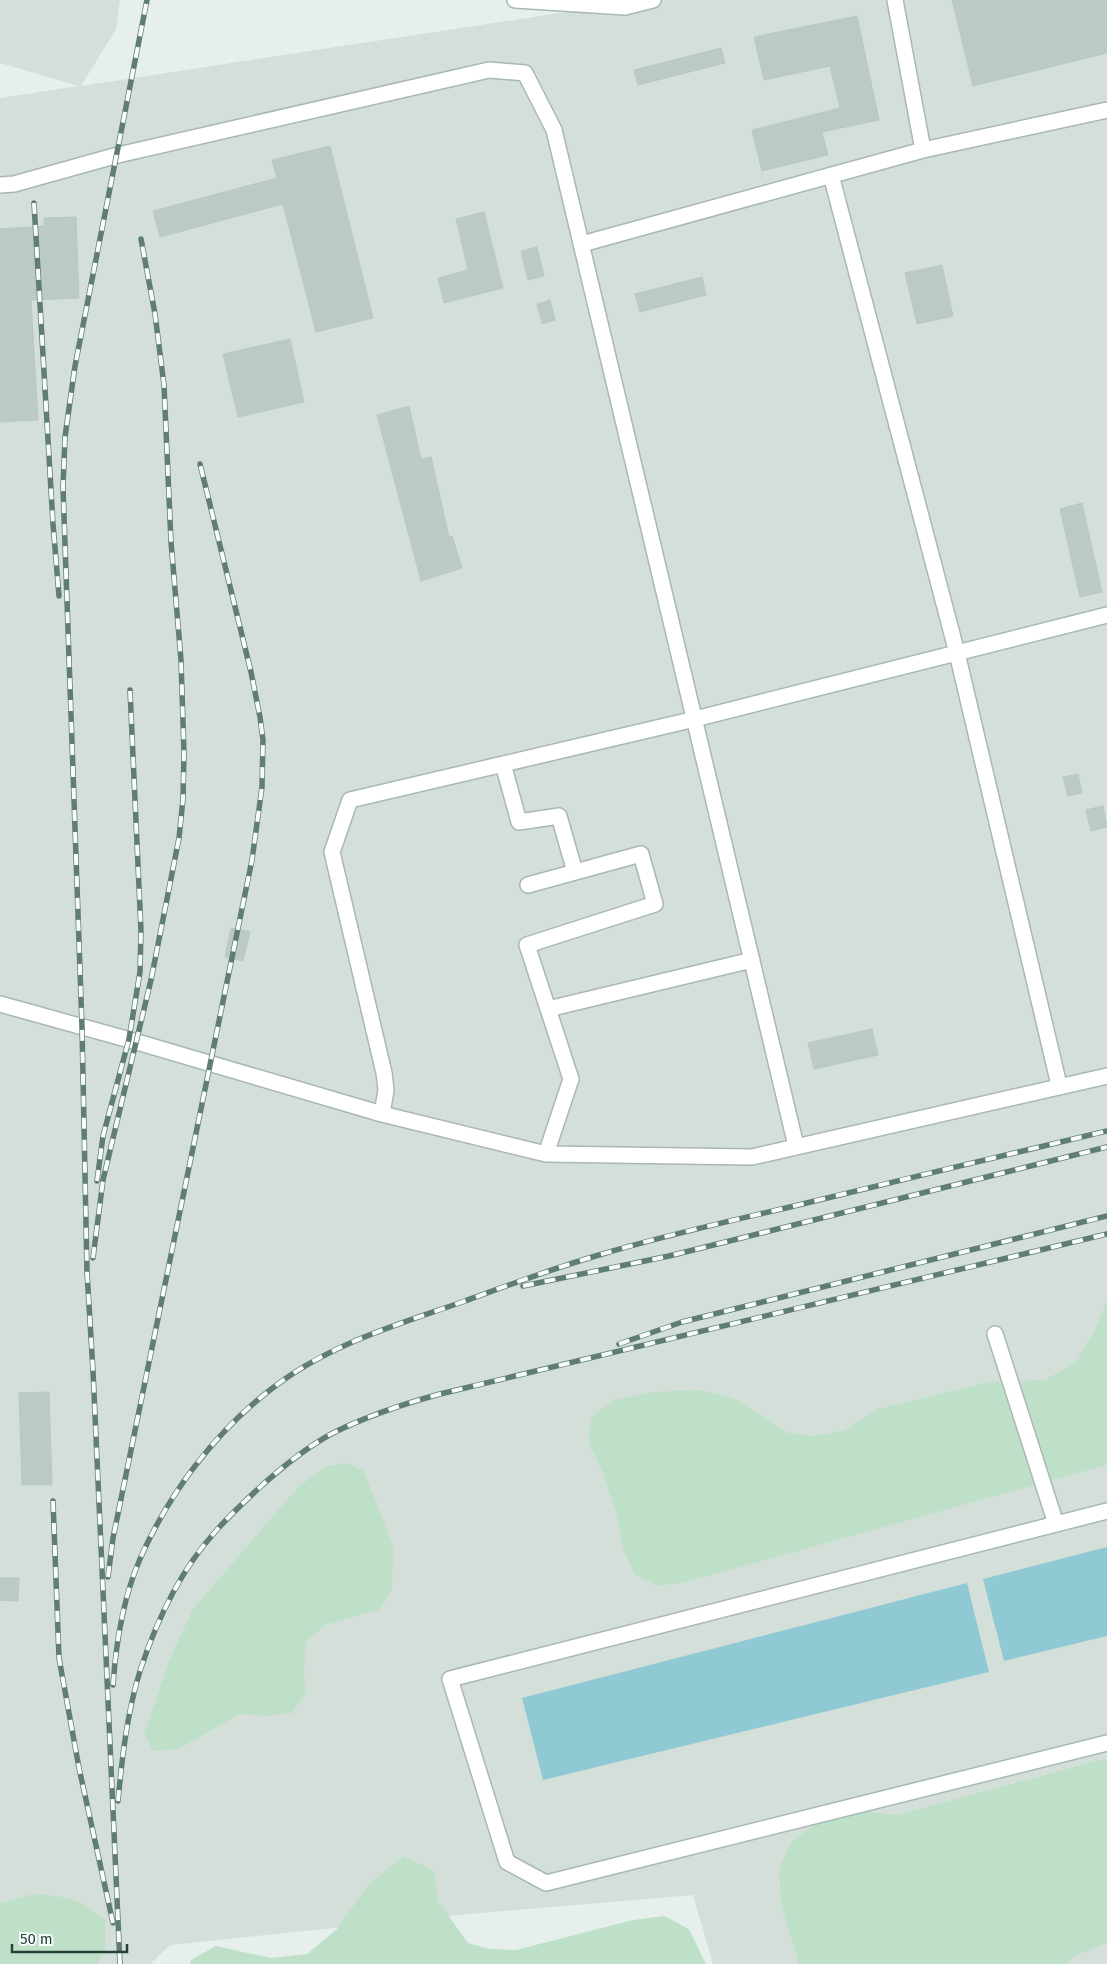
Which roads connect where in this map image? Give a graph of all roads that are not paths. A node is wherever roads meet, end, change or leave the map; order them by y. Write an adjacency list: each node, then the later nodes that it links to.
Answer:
1 (515, 0): 2 (lane)
2 (653, 0)
3 (895, 0): 5 (lane)
4 (1107, 110): 5 (lane)
5 (924, 150): 6 (lane)
6 (831, 175): 8 (lane); 10 (lane)
7 (0, 185): 8 (lane)
8 (582, 244): 11 (lane)
9 (1107, 615): 10 (lane)
10 (957, 653): 11 (lane); 19 (lane)
11 (695, 719): 12 (lane); 15 (lane)
12 (503, 764): 13 (lane); 20 (lane)
13 (575, 872): 14 (lane); 17 (lane)
14 (528, 885)
15 (752, 960): 17 (lane); 21 (lane)
16 (0, 1004): 20 (lane)
17 (548, 1009): 22 (lane)
18 (1107, 1076): 19 (lane)
19 (1059, 1085): 21 (lane)
20 (382, 1114): 22 (lane)
21 (796, 1146): 22 (lane)
22 (546, 1154)
23 (995, 1334): 25 (lane)
24 (1107, 1511): 25 (lane)
25 (1056, 1524): 26 (lane)
26 (1107, 1743)

